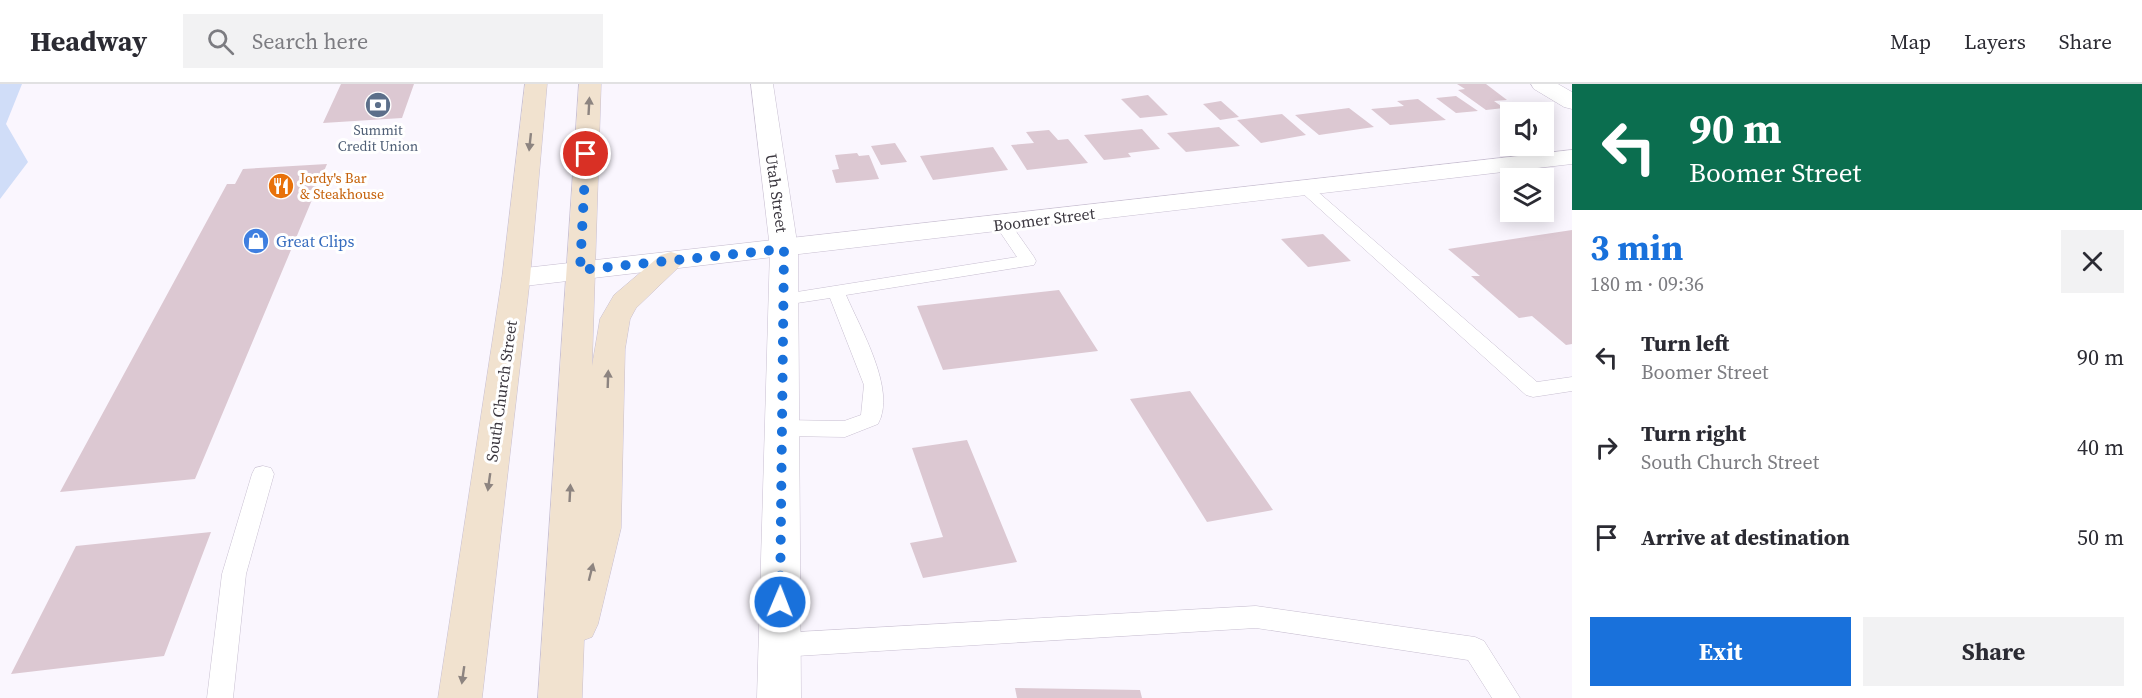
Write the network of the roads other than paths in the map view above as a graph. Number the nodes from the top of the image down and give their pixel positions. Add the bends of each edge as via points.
1 (536, 84) edge
2 (590, 84) edge
3 (762, 84) edge
4 (1542, 84) edge
5 (1572, 102) edge
6 (1572, 157) edge
7 (1305, 188) junction
8 (1002, 223) junction
9 (784, 249) junction
10 (671, 261) junction
11 (580, 270) junction
12 (516, 278) junction
13 (836, 291) junction
14 (784, 299) junction
15 (1572, 384) edge
16 (782, 428) junction
17 (263, 474) dead end
18 (780, 645) junction
19 (560, 694) edge
20 (220, 698) edge
21 (460, 698) edge
22 (779, 698) edge
23 (1507, 698) edge

1 -> 12 main road, South Church Street
11 -> 2 main road
3 - 9 street, Utah Street
4 - 5 street
6 - 7 street, Boomer Street
7 - 8 street, Boomer Street
7 - 15 lane via 1533,390
8 - 9 street, Boomer Street
8 - 13 lane via 1028,261
9 - 10 street, Boomer Street
9 - 14 street, Utah Street
10 - 11 street, Boomer Street
19 -> 10 main road via 602,528 609,349 615,319 625,302
11 - 12 street, Boomer Street
19 -> 11 main road
12 -> 21 main road, South Church Street
13 - 14 lane
13 - 16 lane via 874,385 871,419 845,429
14 - 16 street, Utah Street
16 - 18 street, Utah Street
17 - 20 lane via 234,574
18 - 22 street, Utah Street
18 - 23 lane via 1256,617 1475,649

